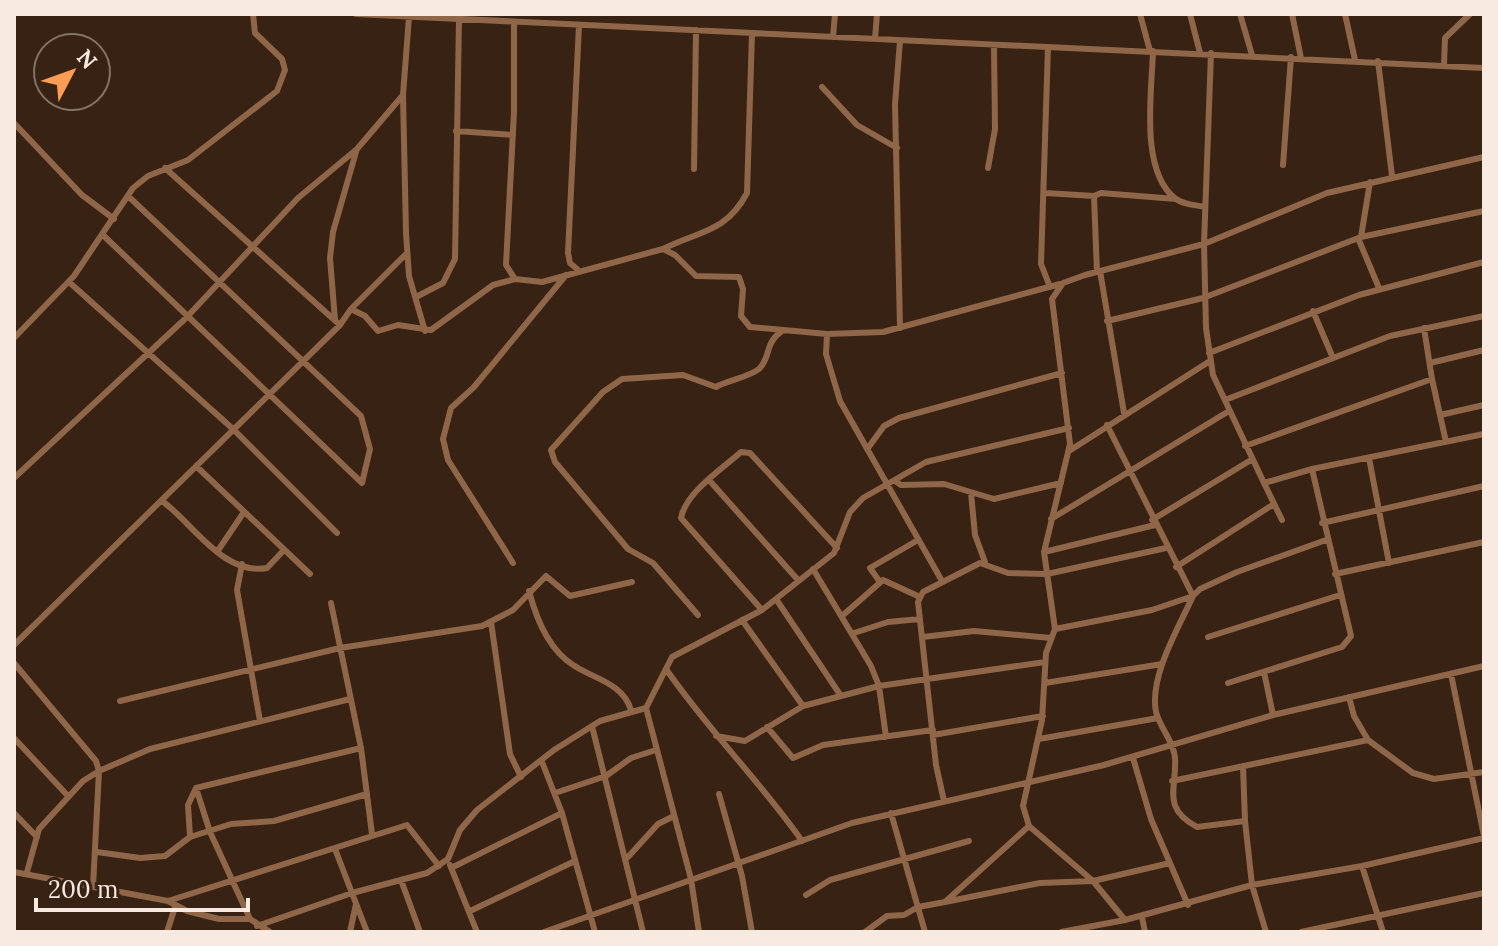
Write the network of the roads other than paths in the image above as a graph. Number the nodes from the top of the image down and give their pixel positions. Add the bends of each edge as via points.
1 (253, 14) edge
2 (356, 14) edge
3 (552, 14) edge
4 (835, 14) edge
5 (877, 14) edge
6 (1140, 14) edge
7 (1190, 14) edge
8 (1240, 14) edge
9 (1292, 14) edge
10 (1345, 14) edge
11 (1470, 14) edge
12 (391, 15) edge
13 (436, 16) edge
14 (484, 16) edge
15 (409, 17) junction
16 (459, 18) junction
17 (512, 19) edge
18 (553, 24) junction
19 (579, 25) junction
20 (696, 30) junction
21 (752, 33) junction
22 (833, 37) junction
23 (875, 39) junction
24 (900, 41) junction
25 (994, 45) junction
26 (1048, 47) junction
27 (1152, 51) junction
28 (1200, 53) junction
29 (1211, 53) junction
30 (1252, 55) junction
31 (1291, 57) junction
32 (1301, 58) junction
33 (1355, 60) junction
34 (1378, 61) junction
35 (1444, 65) junction
36 (1484, 68) edge
37 (822, 87) dead end
38 (403, 95) junction
39 (15, 127) edge
40 (456, 131) junction
41 (513, 135) junction
42 (897, 148) junction
43 (357, 149) junction
44 (1484, 157) edge
45 (1283, 165) dead end
46 (165, 168) junction
47 (988, 168) dead end
48 (694, 169) dead end
49 (1392, 176) junction
50 (1370, 182) junction
51 (1045, 193) junction
52 (128, 196) junction
53 (1094, 196) junction
54 (1176, 199) junction
55 (1205, 207) junction
56 (1484, 211) edge
57 (114, 219) junction
58 (104, 236) junction
59 (1360, 237) junction
60 (1204, 244) junction
61 (253, 245) junction
62 (663, 249) junction
63 (407, 253) junction
64 (1484, 262) edge
65 (577, 270) junction
66 (1098, 271) junction
67 (566, 274) junction
68 (515, 279) junction
69 (69, 282) junction
70 (219, 282) junction
71 (1063, 283) junction
72 (1050, 287) junction
73 (1379, 288) junction
74 (416, 297) junction
75 (1203, 298) junction
76 (351, 309) junction
77 (1313, 311) junction
78 (1484, 316) edge
79 (186, 318) junction
80 (1107, 321) junction
81 (338, 323) junction
82 (900, 328) junction
83 (1424, 328) junction
84 (783, 330) junction
85 (425, 331) junction
86 (827, 334) junction
87 (14, 338) edge
88 (1484, 350) edge
89 (1209, 353) junction
90 (147, 355) junction
91 (1333, 358) junction
92 (304, 360) junction
93 (1210, 361) junction
94 (1430, 363) junction
95 (1062, 373) junction
96 (1432, 379) junction
97 (269, 395) junction
98 (1225, 400) junction
99 (1484, 405) edge
100 (1229, 411) junction
101 (1124, 413) junction
102 (1440, 415) junction
103 (1107, 425) junction
104 (1069, 428) junction
105 (233, 429) junction
106 (1484, 434) edge
107 (1446, 442) junction
108 (1245, 446) junction
109 (868, 448) junction
110 (1069, 451) junction
111 (1369, 458) junction
112 (1251, 460) junction
113 (196, 466) junction
114 (1312, 469) junction
115 (1129, 473) junction
116 (14, 478) edge
117 (709, 480) junction
118 (892, 482) junction
119 (1061, 483) junction
120 (1264, 483) junction
121 (1484, 486) edge
122 (971, 493) junction
123 (162, 501) junction
124 (1274, 504) junction
125 (1379, 510) junction
126 (244, 512) junction
127 (1051, 519) junction
128 (1282, 520) dead end
129 (1154, 523) junction
130 (1322, 523) junction
131 (337, 533) dead end
132 (918, 540) junction
133 (1326, 540) junction
134 (1484, 542) edge
135 (837, 548) junction
136 (1166, 548) junction
137 (284, 550) junction
138 (217, 552) junction
139 (1044, 552) junction
140 (985, 562) junction
141 (513, 563) dead end
142 (1389, 563) junction
143 (242, 564) junction
144 (1176, 567) junction
145 (813, 569) junction
146 (310, 574) dead end
147 (1047, 574) junction
148 (1335, 574) junction
149 (798, 580) junction
150 (942, 581) junction
151 (632, 582) dead end
152 (880, 582) junction
153 (529, 591) junction
154 (1340, 595) junction
155 (1193, 596) junction
156 (920, 597) junction
157 (776, 599) junction
158 (331, 603) dead end
159 (762, 610) junction
160 (698, 615) dead end
161 (842, 616) junction
162 (920, 619) junction
163 (742, 620) junction
164 (491, 622) junction
165 (1055, 629) junction
166 (854, 633) junction
167 (923, 637) junction
168 (1208, 637) dead end
169 (1051, 638) junction
170 (14, 645) edge
171 (340, 648) junction
172 (1045, 662) junction
173 (14, 663) edge
174 (1162, 664) junction
175 (1484, 666) edge
176 (251, 669) junction
177 (666, 669) junction
178 (1264, 672) junction
179 (1451, 674) junction
180 (928, 679) junction
181 (1045, 683) junction
182 (1228, 683) dead end
183 (879, 686) junction
184 (841, 696) junction
185 (1349, 697) junction
186 (350, 699) junction
187 (120, 701) dead end
188 (803, 706) junction
189 (646, 708) junction
190 (631, 710) junction
191 (1273, 715) junction
192 (1043, 716) junction
193 (1158, 718) junction
194 (260, 721) junction
195 (592, 726) junction
196 (767, 727) junction
197 (933, 733) junction
198 (716, 736) junction
199 (886, 737) junction
200 (14, 738) edge
201 (1039, 739) junction
202 (1368, 740) junction
203 (1171, 747) junction
204 (361, 748) junction
205 (656, 750) junction
206 (1133, 758) junction
207 (542, 762) junction
208 (1243, 766) junction
209 (99, 771) junction
210 (1484, 772) edge
211 (1471, 774) junction
212 (606, 776) junction
213 (521, 777) junction
214 (1030, 781) junction
215 (1172, 781) junction
216 (196, 788) junction
217 (555, 793) junction
218 (367, 794) junction
219 (719, 794) dead end
220 (68, 796) junction
221 (944, 801) junction
222 (14, 813) edge
223 (562, 813) junction
224 (891, 813) junction
225 (672, 817) junction
226 (1245, 821) junction
227 (1029, 826) junction
228 (210, 832) junction
229 (372, 834) junction
230 (37, 837) junction
231 (190, 837) junction
232 (1484, 837) edge
233 (802, 841) junction
234 (969, 841) dead end
235 (335, 849) junction
236 (97, 852) junction
237 (628, 857) junction
238 (448, 859) junction
239 (575, 861) junction
240 (903, 861) junction
241 (739, 863) junction
242 (1170, 863) junction
243 (439, 866) junction
244 (1362, 866) junction
245 (451, 868) junction
246 (14, 872) edge
247 (27, 872) junction
248 (234, 878) junction
249 (691, 879) junction
250 (401, 880) junction
251 (1093, 881) junction
252 (1252, 885) junction
253 (93, 887) junction
254 (352, 893) junction
255 (1484, 893) edge
256 (806, 895) dead end
257 (637, 897) junction
258 (168, 901) junction
259 (356, 902) junction
260 (945, 902) junction
261 (1188, 905) junction
262 (175, 907) junction
263 (918, 907) junction
264 (470, 911) junction
265 (1379, 913) junction
266 (591, 914) junction
267 (1142, 917) junction
268 (250, 919) junction
269 (1125, 920) junction
270 (257, 926) junction
271 (167, 932) edge
272 (270, 932) edge
273 (350, 932) edge
274 (367, 932) edge
275 (420, 932) edge
276 (477, 932) edge
277 (544, 932) edge
278 (595, 932) edge
279 (643, 932) edge
280 (699, 932) edge
281 (752, 932) edge
282 (865, 932) edge
283 (925, 932) edge
284 (1061, 932) edge
285 (1145, 932) edge
286 (1266, 932) edge
287 (1301, 932) edge
288 (1383, 932) edge

1 - 46 street via 255,33 282,59 285,70 277,91 188,160
2 - 12 street
3 - 18 street
4 - 22 street
5 - 23 street
6 - 27 street
7 - 28 street
8 - 30 street
9 - 32 street
10 - 33 street
11 - 35 street via 1445,38
12 - 15 street
13 - 15 street
13 - 16 street
14 - 16 street
14 - 17 street
15 - 38 street
16 - 40 street
17 - 18 street
17 - 41 street
18 - 19 street
19 - 20 street
19 - 65 street via 568,253
20 - 21 street
20 - 48 street
21 - 22 street
21 - 62 street via 747,193 718,226
22 - 23 street
23 - 24 street
24 - 25 street
24 - 42 street
25 - 26 street
25 - 47 street via 995,129
26 - 27 street
26 - 51 street
27 - 28 street
27 - 54 street via 1147,109 1152,150 1163,183
28 - 29 street
29 - 30 street
29 - 55 street
30 - 31 street
31 - 32 street
31 - 45 street
32 - 33 street
33 - 34 street
34 - 35 street
34 - 49 street
35 - 36 street
37 - 42 street via 857,125
38 - 43 street
38 - 63 street
39 - 57 street via 82,195
40 - 41 street
40 - 74 street via 455,259 443,283
41 - 68 street via 506,265
42 - 82 street
43 - 61 street via 298,198
43 - 81 street via 330,258
44 - 49 street
46 - 52 street
46 - 61 street
49 - 50 street
50 - 59 street
50 - 60 street via 1327,193
51 - 53 street
51 - 72 street via 1041,264
52 - 57 street
52 - 70 street
53 - 54 street
53 - 66 street
54 - 55 street
55 - 60 street
56 - 59 street
57 - 58 street
58 - 69 street
58 - 79 street
59 - 73 street
59 - 75 street
60 - 66 street
60 - 75 street
61 - 70 street
61 - 81 street
62 - 65 street
62 - 84 street via 696,276 739,277 745,323
63 - 74 street
63 - 76 street
64 - 73 street
65 - 67 street
66 - 71 street
66 - 80 street
67 - 68 street via 542,282
67 - 141 street via 451,408 443,439 448,460
68 - 85 street via 493,285 437,328
69 - 87 street
69 - 90 street
70 - 79 street
70 - 92 street
71 - 72 street
71 - 95 street via 1052,299
72 - 82 street
73 - 77 street
74 - 85 street
75 - 80 street
75 - 89 street
76 - 81 street
76 - 85 street via 378,331 398,325
77 - 89 street
77 - 91 street
78 - 83 street
79 - 90 street
79 - 97 street
80 - 101 street
81 - 92 street
82 - 86 street
83 - 91 street
83 - 94 street
84 - 86 street
84 - 160 street via 769,343 756,371 716,387 683,375 653,374 611,384 551,450 555,462 628,549 653,563
86 - 109 street via 834,386
88 - 94 street
89 - 93 street
90 - 105 street
90 - 116 street
91 - 98 street
92 - 97 street
92 - 97 street via 361,416 370,449 362,483
93 - 98 street
93 - 101 street
94 - 96 street
95 - 104 street
95 - 109 street via 899,418 884,426
96 - 102 street
96 - 108 street
97 - 105 street
98 - 100 street
99 - 102 street
100 - 108 street
100 - 115 street
101 - 103 street
102 - 107 street
103 - 110 street
103 - 115 street
104 - 110 street
104 - 118 street via 926,462
105 - 113 street
105 - 131 street
106 - 107 street
107 - 111 street
108 - 112 street
109 - 118 street
110 - 119 street
111 - 114 street
111 - 125 street
112 - 120 street
112 - 129 street
113 - 123 street
113 - 126 street
114 - 120 street
114 - 130 street
115 - 127 street
115 - 129 street
117 - 135 street via 741,452 750,453
117 - 149 street
117 - 159 street via 684,507 683,522
118 - 122 street via 944,484
118 - 132 street
118 - 135 street via 850,512
119 - 122 street via 994,499
119 - 127 street
120 - 124 street
121 - 125 street
122 - 140 street via 975,535
123 - 138 street
123 - 170 street
124 - 128 street
124 - 144 street
125 - 130 street
125 - 142 street
126 - 137 street
126 - 138 street
127 - 139 street
129 - 136 street
129 - 139 street
130 - 133 street
132 - 150 street
132 - 152 street via 870,568
133 - 148 street
133 - 155 street via 1237,572
134 - 142 street
135 - 145 street
136 - 144 street
136 - 147 street
137 - 143 street via 267,568
137 - 146 street
138 - 143 street
139 - 147 street
140 - 147 street via 1008,573
140 - 150 street
142 - 148 street
143 - 176 street via 237,590
144 - 155 street
145 - 149 street
145 - 161 street
147 - 165 street
148 - 154 street
149 - 157 street
150 - 156 street
151 - 153 street via 570,596 546,576
152 - 156 street via 891,581
152 - 161 street
153 - 164 street via 513,610
153 - 190 street via 539,622 568,662 609,683
154 - 168 street
154 - 178 street via 1351,636 1348,644
155 - 165 street via 1152,610
155 - 174 street
156 - 162 street
157 - 159 street
157 - 184 street
158 - 171 street
159 - 163 street
161 - 166 street
162 - 166 street
162 - 167 street
163 - 177 street via 681,650
163 - 188 street
164 - 171 street
164 - 213 street via 510,754
165 - 169 street
166 - 183 street
167 - 169 street via 974,631
167 - 180 street
169 - 172 street
171 - 176 street
171 - 186 street
172 - 180 street
172 - 181 street
173 - 209 street
174 - 181 street
174 - 193 street via 1155,680
175 - 179 street
176 - 187 street
176 - 194 street
177 - 189 street
177 - 198 street
178 - 182 street
178 - 191 street
179 - 185 street
179 - 211 street
180 - 183 street
180 - 197 street
181 - 192 street
183 - 184 street
183 - 199 street
184 - 188 street
185 - 191 street
185 - 202 street
186 - 194 street
186 - 204 street
188 - 196 street
189 - 190 street
189 - 205 street
190 - 195 street
191 - 203 street
192 - 197 street
192 - 201 street
193 - 201 street
193 - 203 street
194 - 209 street via 150,749
195 - 207 street
195 - 212 street
196 - 198 street via 745,741
196 - 199 street via 793,758 823,745
197 - 199 street
197 - 221 street
198 - 233 street
200 - 220 street
201 - 214 street
202 - 208 street
202 - 211 street via 1417,775 1434,779
203 - 206 street
203 - 215 street
204 - 216 street
204 - 218 street
205 - 212 street via 631,758
205 - 225 street
206 - 214 street
206 - 242 street
207 - 213 street
207 - 217 street
208 - 215 street
208 - 226 street
209 - 220 street
209 - 236 street
210 - 211 street
211 - 232 street
212 - 217 street
212 - 237 street
213 - 238 street via 466,822
214 - 221 street
214 - 227 street via 1023,806
215 - 226 street via 1176,806 1197,827
216 - 228 street
216 - 231 street via 188,805
217 - 223 street
218 - 228 street via 274,821 231,824
218 - 229 street
219 - 241 street
220 - 230 street
221 - 224 street
222 - 230 street
223 - 239 street
223 - 245 street
224 - 233 street
224 - 240 street
225 - 237 street via 658,824
225 - 249 street
226 - 252 street
227 - 251 street
227 - 260 street
228 - 231 street
228 - 248 street
229 - 235 street
229 - 243 street via 407,825
230 - 247 street
231 - 236 street via 165,856
232 - 244 street
233 - 241 street
234 - 240 street
235 - 248 street
235 - 254 street
236 - 253 street
237 - 257 street
238 - 243 street
238 - 245 street
239 - 264 street
239 - 266 street
240 - 256 street via 830,880
240 - 263 street
241 - 249 street
241 - 281 street
242 - 251 street
242 - 261 street
243 - 250 street
244 - 252 street
244 - 265 street
245 - 264 street
246 - 247 street
247 - 253 street
248 - 258 street
248 - 268 street
249 - 257 street
249 - 280 street
250 - 254 street
250 - 275 street
251 - 260 street via 1040,883
251 - 269 street
252 - 261 street
252 - 286 street
253 - 258 street
254 - 259 street
254 - 270 street
255 - 265 street
257 - 266 street
257 - 279 street
258 - 262 street
259 - 273 street
259 - 274 street
260 - 263 street
261 - 267 street
262 - 268 street via 219,919
262 - 271 street
263 - 282 street via 887,916
263 - 283 street
264 - 276 street
265 - 287 street
265 - 288 street
266 - 277 street
266 - 278 street
267 - 269 street
267 - 285 street
268 - 270 street
269 - 284 street
270 - 272 street

